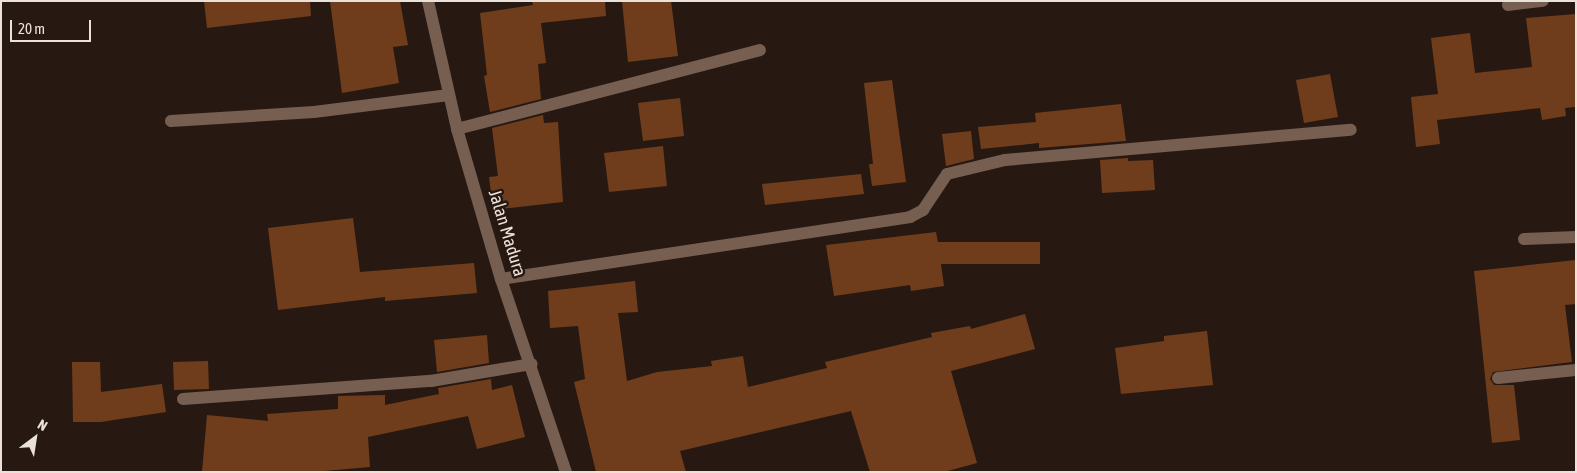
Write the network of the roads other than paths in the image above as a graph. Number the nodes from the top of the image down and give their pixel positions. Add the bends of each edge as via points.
1 (428, 1) edge
2 (1543, 1) edge
3 (1508, 5) dead end
4 (760, 50) dead end
5 (450, 95) junction
6 (171, 121) dead end
7 (457, 130) junction
8 (1351, 130) dead end
9 (1576, 237) edge
10 (1524, 239) dead end
11 (502, 279) junction
12 (532, 364) junction
13 (1576, 370) edge
14 (1498, 378) dead end
15 (183, 399) dead end
16 (566, 472) edge

1 - 5 street, Jalan Madura
2 - 3 street
4 - 7 street
5 - 6 street via 314,112
5 - 7 street, Jalan Madura
7 - 11 street, Jalan Madura
8 - 11 street via 1005,160 947,174 923,210 910,217
9 - 10 street
11 - 12 street, Jalan Madura
12 - 15 street via 431,381
12 - 16 street, Jalan Madura
13 - 14 street

